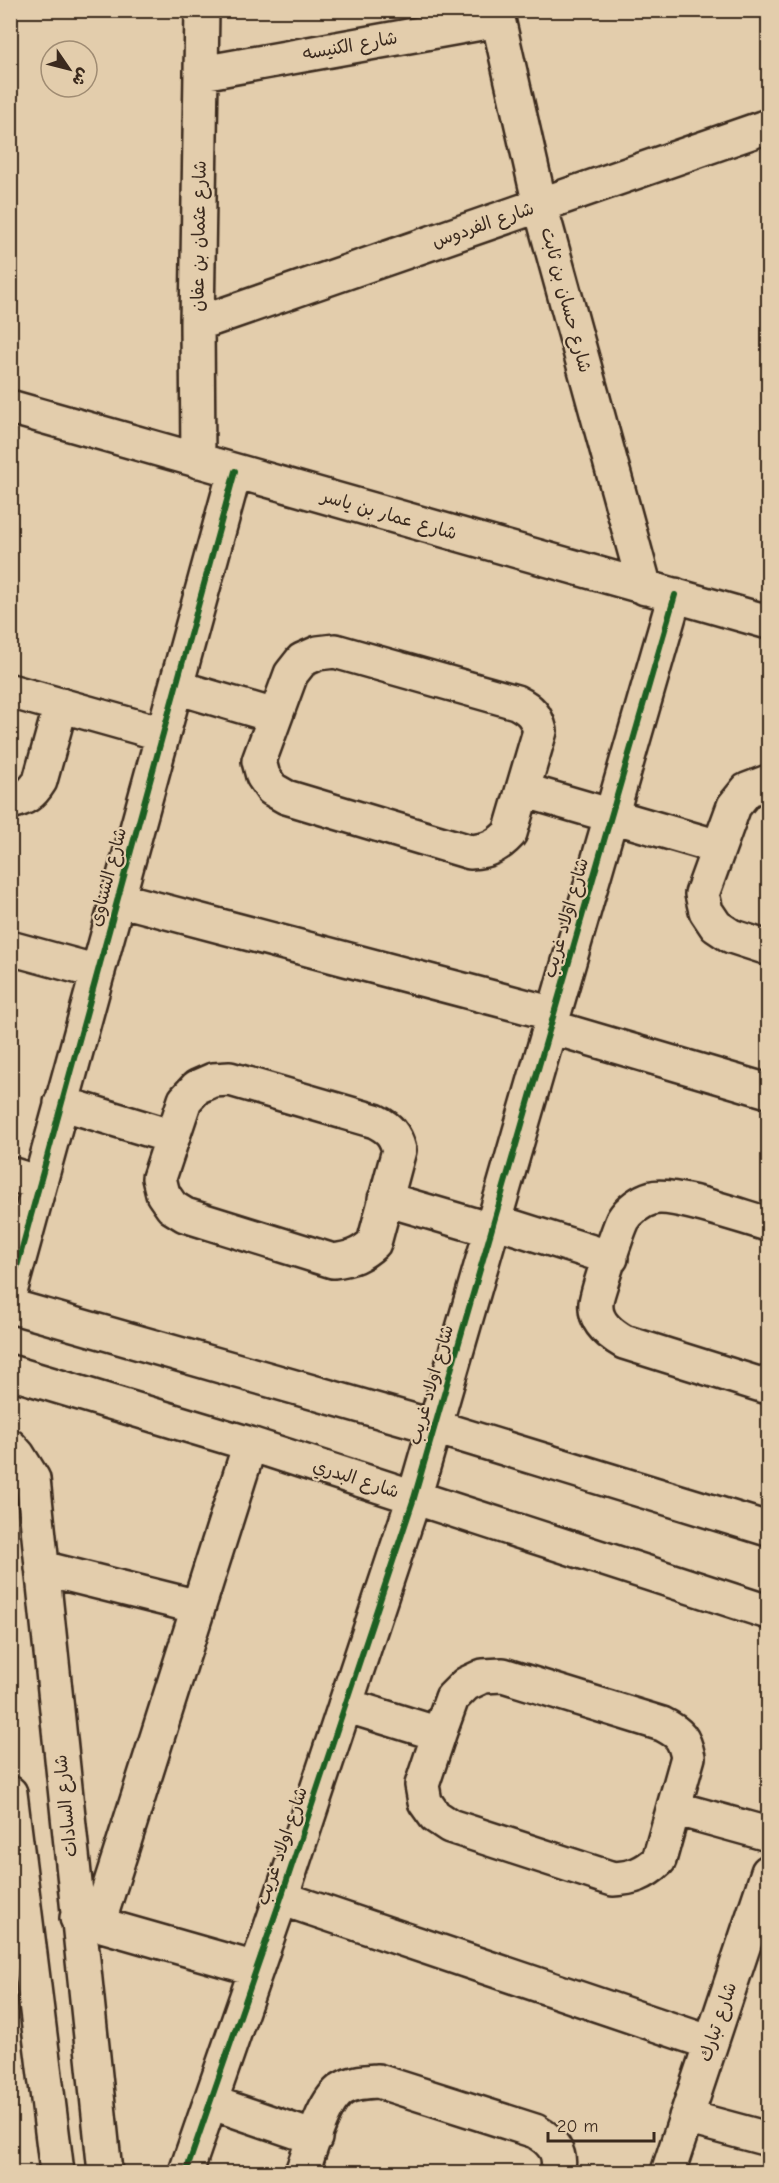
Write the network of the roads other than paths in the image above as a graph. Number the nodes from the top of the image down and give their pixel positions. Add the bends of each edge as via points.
1 (202, 10) edge
2 (497, 15) edge
3 (202, 73) junction
4 (768, 126) edge
5 (540, 205) junction
6 (197, 324) junction
7 (10, 407) edge
8 (198, 461) junction
9 (235, 471) junction
10 (660, 592) junction
11 (768, 622) edge
12 (176, 687) junction
13 (10, 691) edge
14 (61, 705) junction
15 (275, 716) junction
16 (163, 734) junction
17 (768, 782) edge
18 (523, 790) junction
19 (10, 802) edge
20 (611, 815) junction
21 (719, 847) junction
22 (118, 899) junction
23 (10, 948) edge
24 (768, 948) edge
25 (98, 972) junction
26 (552, 1021) junction
27 (768, 1091) edge
28 (61, 1103) junction
29 (173, 1137) junction
30 (25, 1178) edge
31 (385, 1199) junction
32 (768, 1224) edge
33 (492, 1225) junction
34 (611, 1258) junction
35 (10, 1292) edge
36 (10, 1306) edge
37 (10, 1372) edge
38 (768, 1387) edge
39 (435, 1427) junction
40 (250, 1443) junction
41 (10, 1446) edge
42 (414, 1498) junction
43 (768, 1529) edge
44 (42, 1568) junction
45 (198, 1607) junction
46 (768, 1612) edge
47 (345, 1705) junction
48 (440, 1734) junction
49 (10, 1793) edge
50 (674, 1808) junction
51 (768, 1834) edge
52 (765, 1891) edge
53 (281, 1898) junction
54 (87, 1921) junction
55 (256, 1969) junction
56 (711, 2043) junction
57 (210, 2102) junction
58 (686, 2117) junction
59 (315, 2138) junction
60 (768, 2139) edge
61 (57, 2172) edge
62 (105, 2172) edge
63 (186, 2172) edge
64 (302, 2172) edge
65 (557, 2172) edge
66 (668, 2172) edge

1 - 3 street, شارع عثمان بن عفان
2 - 3 street, شارع الكنيسه
2 - 5 street, شارع حسان بن ثابت
3 - 6 street, شارع عثمان بن عفان
4 - 5 street, شارع الفردوس
5 - 6 street, شارع الفردوس
5 - 10 street, شارع حسان بن ثابت
6 - 8 street, شارع عثمان بن عفان
7 - 8 street, شارع عمار بن ياسر
8 - 9 street, شارع عمار بن ياسر
9 - 10 street, شارع عمار بن ياسر
9 - 12 street, شارع الشناوى
10 - 11 street, شارع عمار بن ياسر
10 - 20 street, شارع اولاد غريب
12 - 15 street
12 - 16 street, شارع الشناوى
13 - 14 street
14 - 16 street
14 - 19 street via 40,781 33,792
15 - 18 street via 259,761 272,789 286,797 470,852 486,851 510,833
15 - 18 street via 291,674 302,660 318,652 335,651 516,702 537,718 540,731
16 - 22 street, شارع الشناوى
17 - 21 street via 747,790 734,806
18 - 20 street
20 - 21 street
20 - 26 street, شارع اولاد غريب
21 - 24 street via 702,894 706,911 716,926 731,936
22 - 25 street, شارع الشناوى
22 - 26 street
23 - 25 street
25 - 28 street, شارع الشناوى
26 - 27 street
26 - 33 street, شارع اولاد غريب
28 - 29 street
28 - 30 street, شارع الشناوى
29 - 31 street via 186,1100 198,1087 213,1080 230,1079 375,1120 396,1137 399,1150
29 - 31 street via 159,1178 172,1207 185,1215 333,1261 363,1253 374,1243
30 - 35 street, شارع الشناوى
31 - 33 street
32 - 34 street via 671,1197 652,1198 636,1206 623,1220
33 - 34 street
33 - 39 street, شارع اولاد غريب
34 - 38 street via 596,1304 599,1320 609,1334
36 - 39 street
37 - 40 street, شارع البدري
39 - 42 street, شارع اولاد غريب
39 - 43 street
40 - 42 street, شارع البدري
40 - 45 street
41 - 44 street, شارع السادات via 33,1479
42 - 46 street, شارع البدري
42 - 47 street, شارع اولاد غريب
44 - 45 street
44 - 54 street, شارع السادات
45 - 54 street
47 - 48 street
47 - 53 street, شارع اولاد غريب
48 - 50 street via 452,1698 466,1684 483,1676 503,1676 662,1724 685,1742 688,1757
48 - 50 street via 422,1785 425,1802 435,1816 450,1826 613,1879 646,1872 659,1860
49 - 61 street
50 - 51 street
52 - 56 street, شارع تبارك
53 - 55 street, شارع اولاد غريب
53 - 56 street
54 - 55 street
54 - 62 street, شارع السادات
55 - 57 street, شارع اولاد غريب
56 - 58 street, شارع تبارك
57 - 59 street
57 - 63 street, شارع اولاد غريب
58 - 60 street
58 - 66 street, شارع تبارك
59 - 64 street
59 - 65 street via 328,2103 341,2089 359,2082 378,2081 535,2131 556,2150

